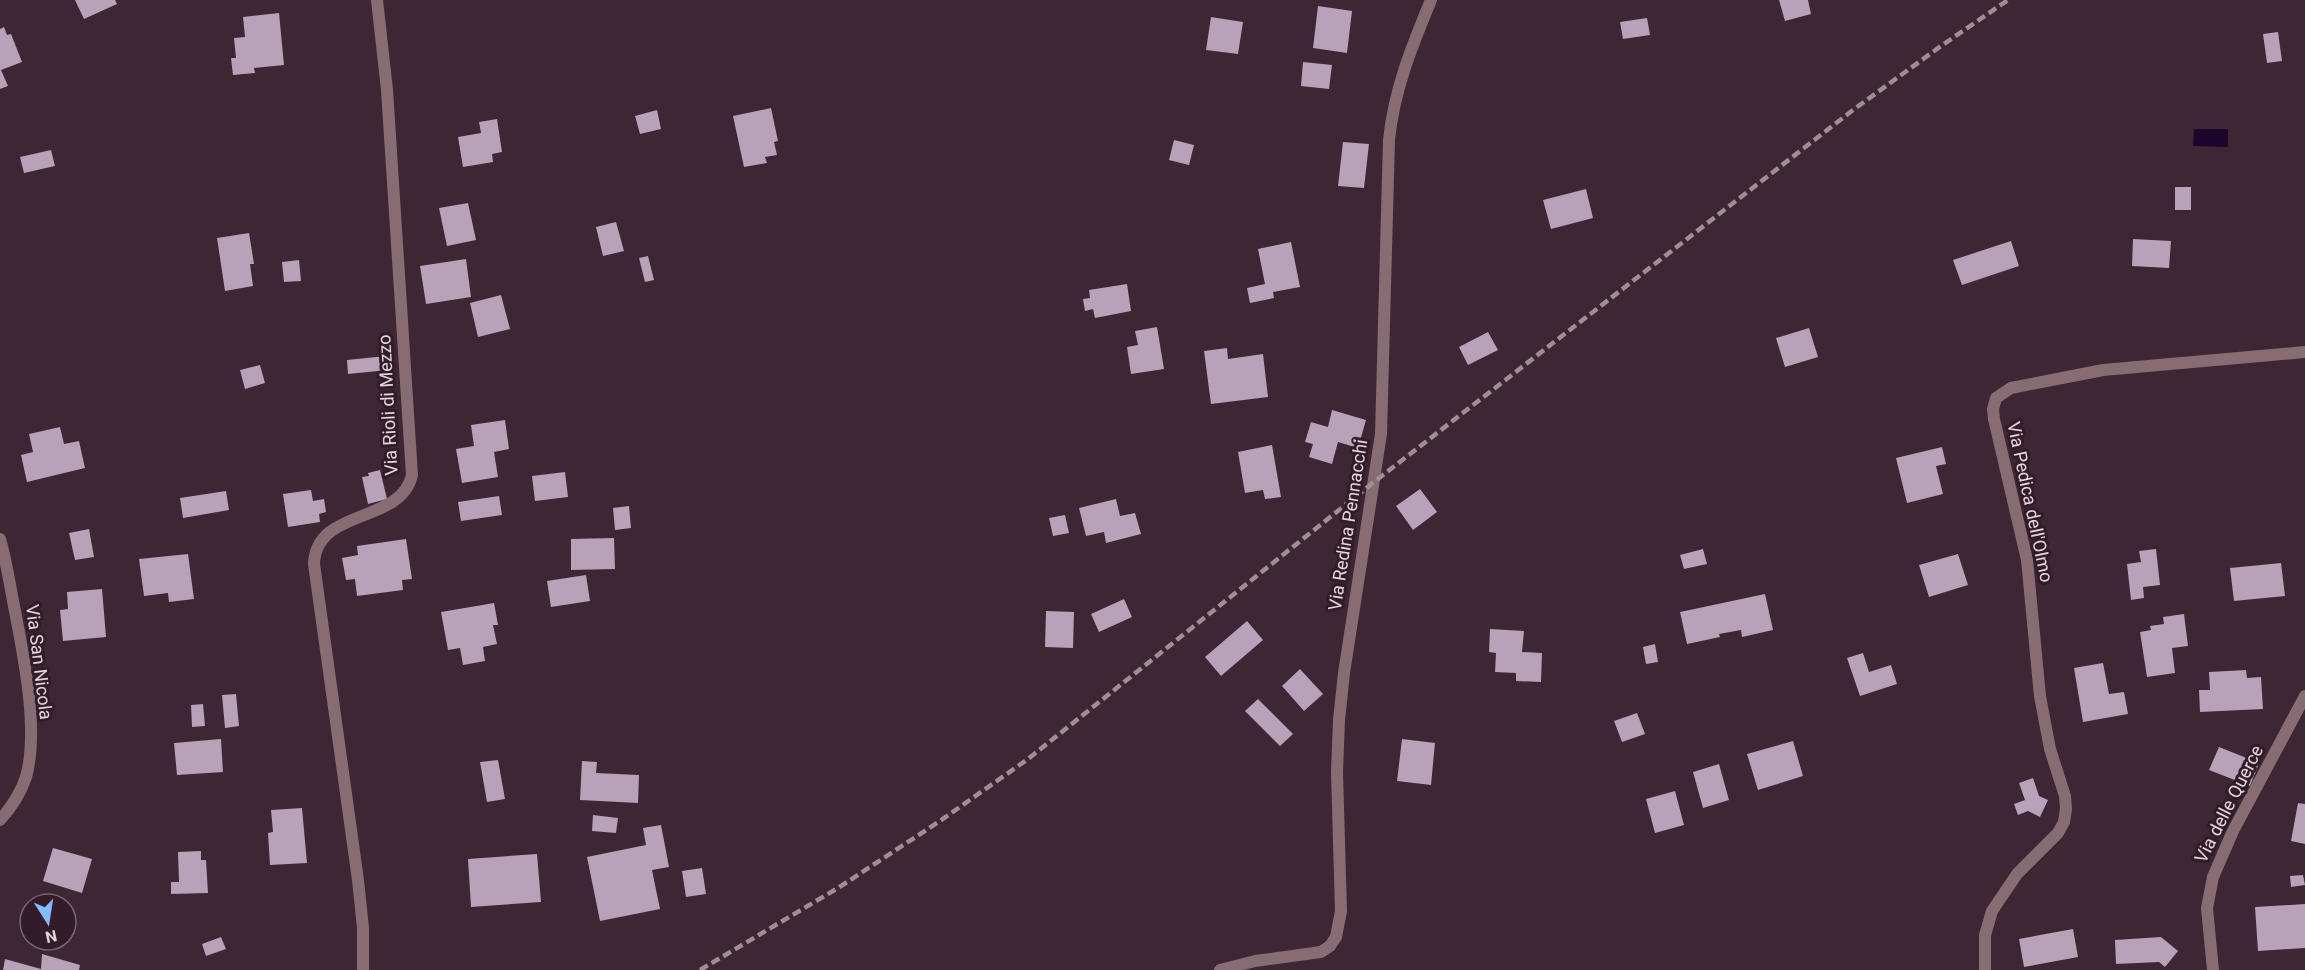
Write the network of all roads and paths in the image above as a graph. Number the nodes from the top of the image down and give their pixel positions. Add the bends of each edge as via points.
1 (377, 0) edge
2 (1431, 0) edge
3 (2305, 352) edge
4 (0, 539) edge
5 (2305, 696) edge
6 (0, 820) edge
7 (363, 970) edge
8 (1220, 970) edge
9 (1985, 970) edge
10 (2213, 970) edge

1 - 7 street, Via Rioli di Mezzo via 386,81 412,475 406,492 397,501 326,536 317,549 314,564 359,887
2 - 8 street, Via Redina Pennacchi via 1399,86 1389,140 1381,434 1339,720 1338,930 1330,946 1321,952 1245,962
3 - 9 street, Via Pedica dell'Olmo via 2103,370 2006,390 1996,398 1994,418 2029,572 2044,722 2066,809 2058,833 2018,874 1992,912 1985,935
4 - 6 street, Via San Nicola via 25,668 30,726 26,775
5 - 10 street, Via delle Querce via 2212,877 2207,908

